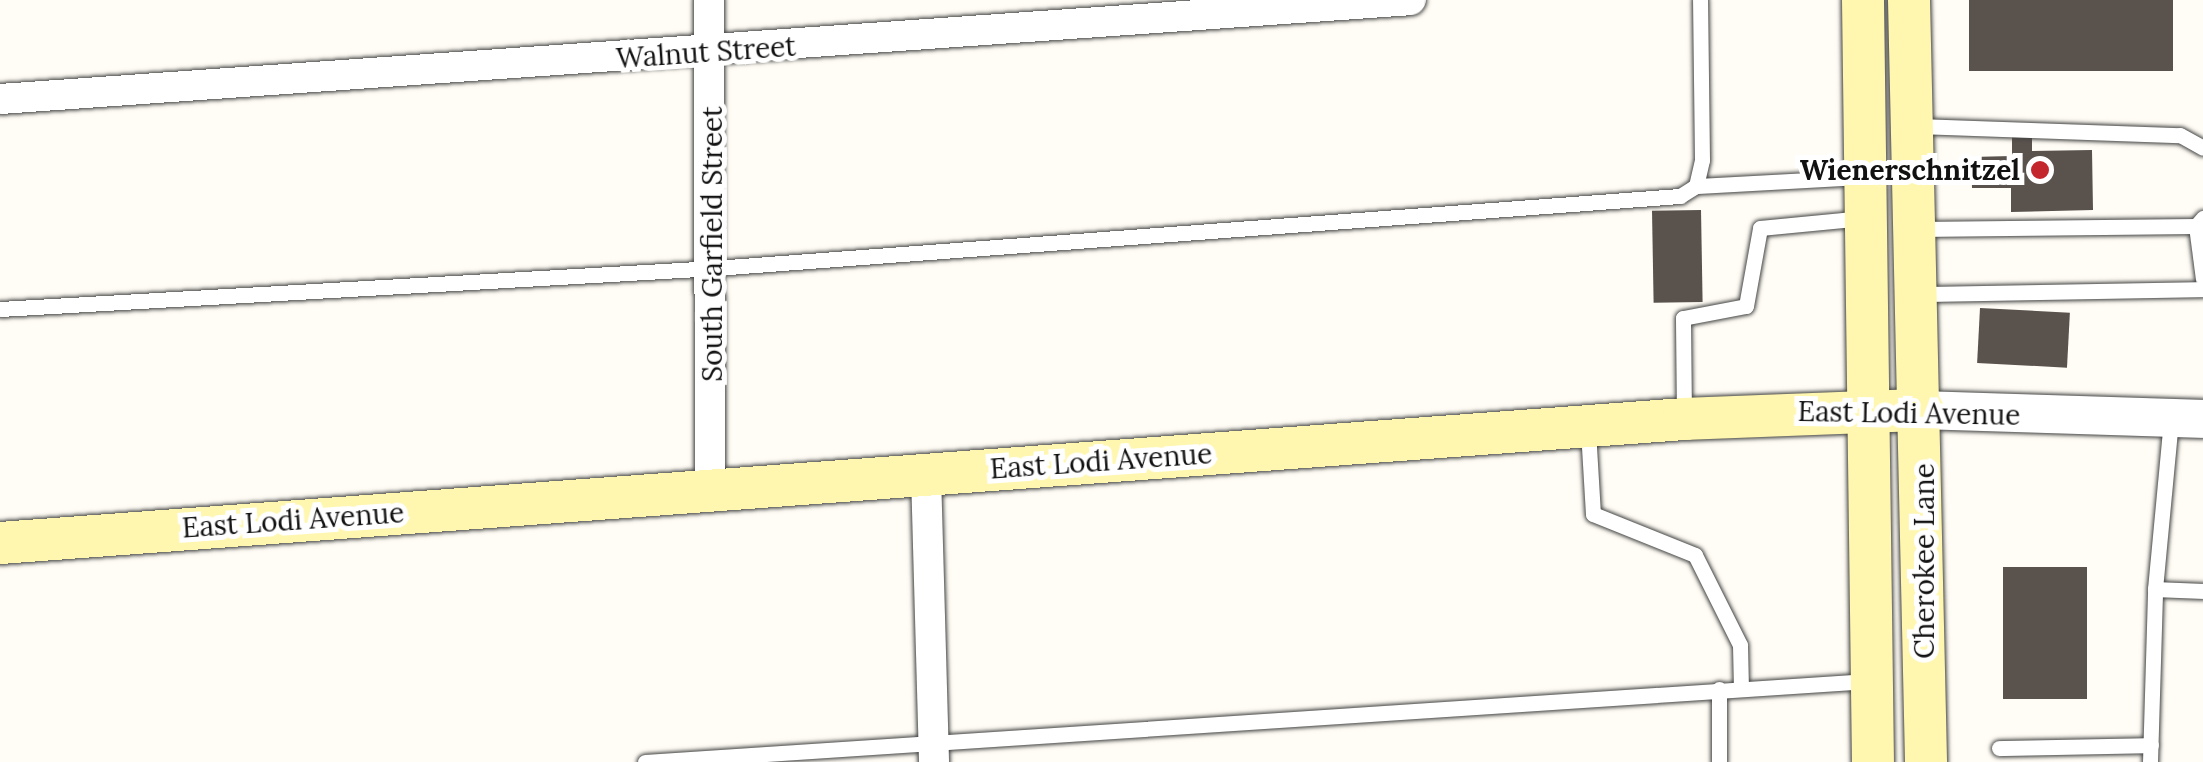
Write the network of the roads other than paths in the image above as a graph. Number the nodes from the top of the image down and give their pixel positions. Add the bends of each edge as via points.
1 (709, 0) edge
2 (1411, 0) edge
3 (1700, 0) edge
4 (1863, 0) edge
5 (1909, 0) edge
6 (711, 52) junction
7 (0, 99) edge
8 (1914, 126) junction
9 (2203, 148) edge
10 (1696, 186) junction
11 (1863, 197) junction
12 (2200, 222) edge
13 (1917, 229) junction
14 (715, 268) junction
15 (2203, 279) edge
16 (2203, 289) edge
17 (1920, 294) junction
18 (0, 309) edge
19 (1869, 408) junction
20 (1923, 410) junction
21 (1684, 419) junction
22 (2187, 420) edge
23 (1588, 426) junction
24 (926, 474) junction
25 (710, 488) junction
26 (0, 543) edge
27 (2155, 589) junction
28 (2203, 590) edge
29 (1872, 681) junction
30 (1741, 688) junction
31 (1719, 689) junction
32 (2151, 744) junction
33 (1999, 748) dead end
34 (934, 752) edge
35 (645, 762) edge
36 (1718, 762) edge
37 (1873, 762) edge
38 (1926, 762) edge
39 (2150, 762) edge

1 - 6 street, South Garfield Street
2 - 6 street, Walnut Street
3 - 10 lane
4 - 11 main road, Cherokee Lane
5 - 8 main road, Cherokee Lane
6 - 7 street, Walnut Street
6 - 14 street, South Garfield Street
8 - 9 lane via 2180,135
8 - 13 main road, Cherokee Lane
10 - 11 lane
10 - 14 lane via 1680,196
11 - 19 main road, Cherokee Lane
11 - 21 lane via 1760,228 1746,306 1683,318
12 - 13 lane
12 - 15 lane
13 - 17 main road, Cherokee Lane
14 - 18 lane
14 - 25 street, South Garfield Street
16 - 17 lane
17 - 20 main road, Cherokee Lane
19 - 20 main road, East Lodi Avenue
19 - 21 main road, East Lodi Avenue
19 - 29 main road, Cherokee Lane
20 - 22 street, East Lodi Avenue
20 - 38 main road, Cherokee Lane
21 - 23 main road, East Lodi Avenue
22 - 27 lane
23 - 24 main road, East Lodi Avenue
23 - 30 lane via 1593,514 1696,555 1740,645
24 - 25 main road, East Lodi Avenue
24 - 34 street
25 - 26 main road, East Lodi Avenue
27 - 28 lane
27 - 32 lane
29 - 30 lane
29 - 37 main road, Cherokee Lane
30 - 31 lane
31 - 34 lane
31 - 36 lane
32 - 33 lane
32 - 39 lane
34 - 35 lane

